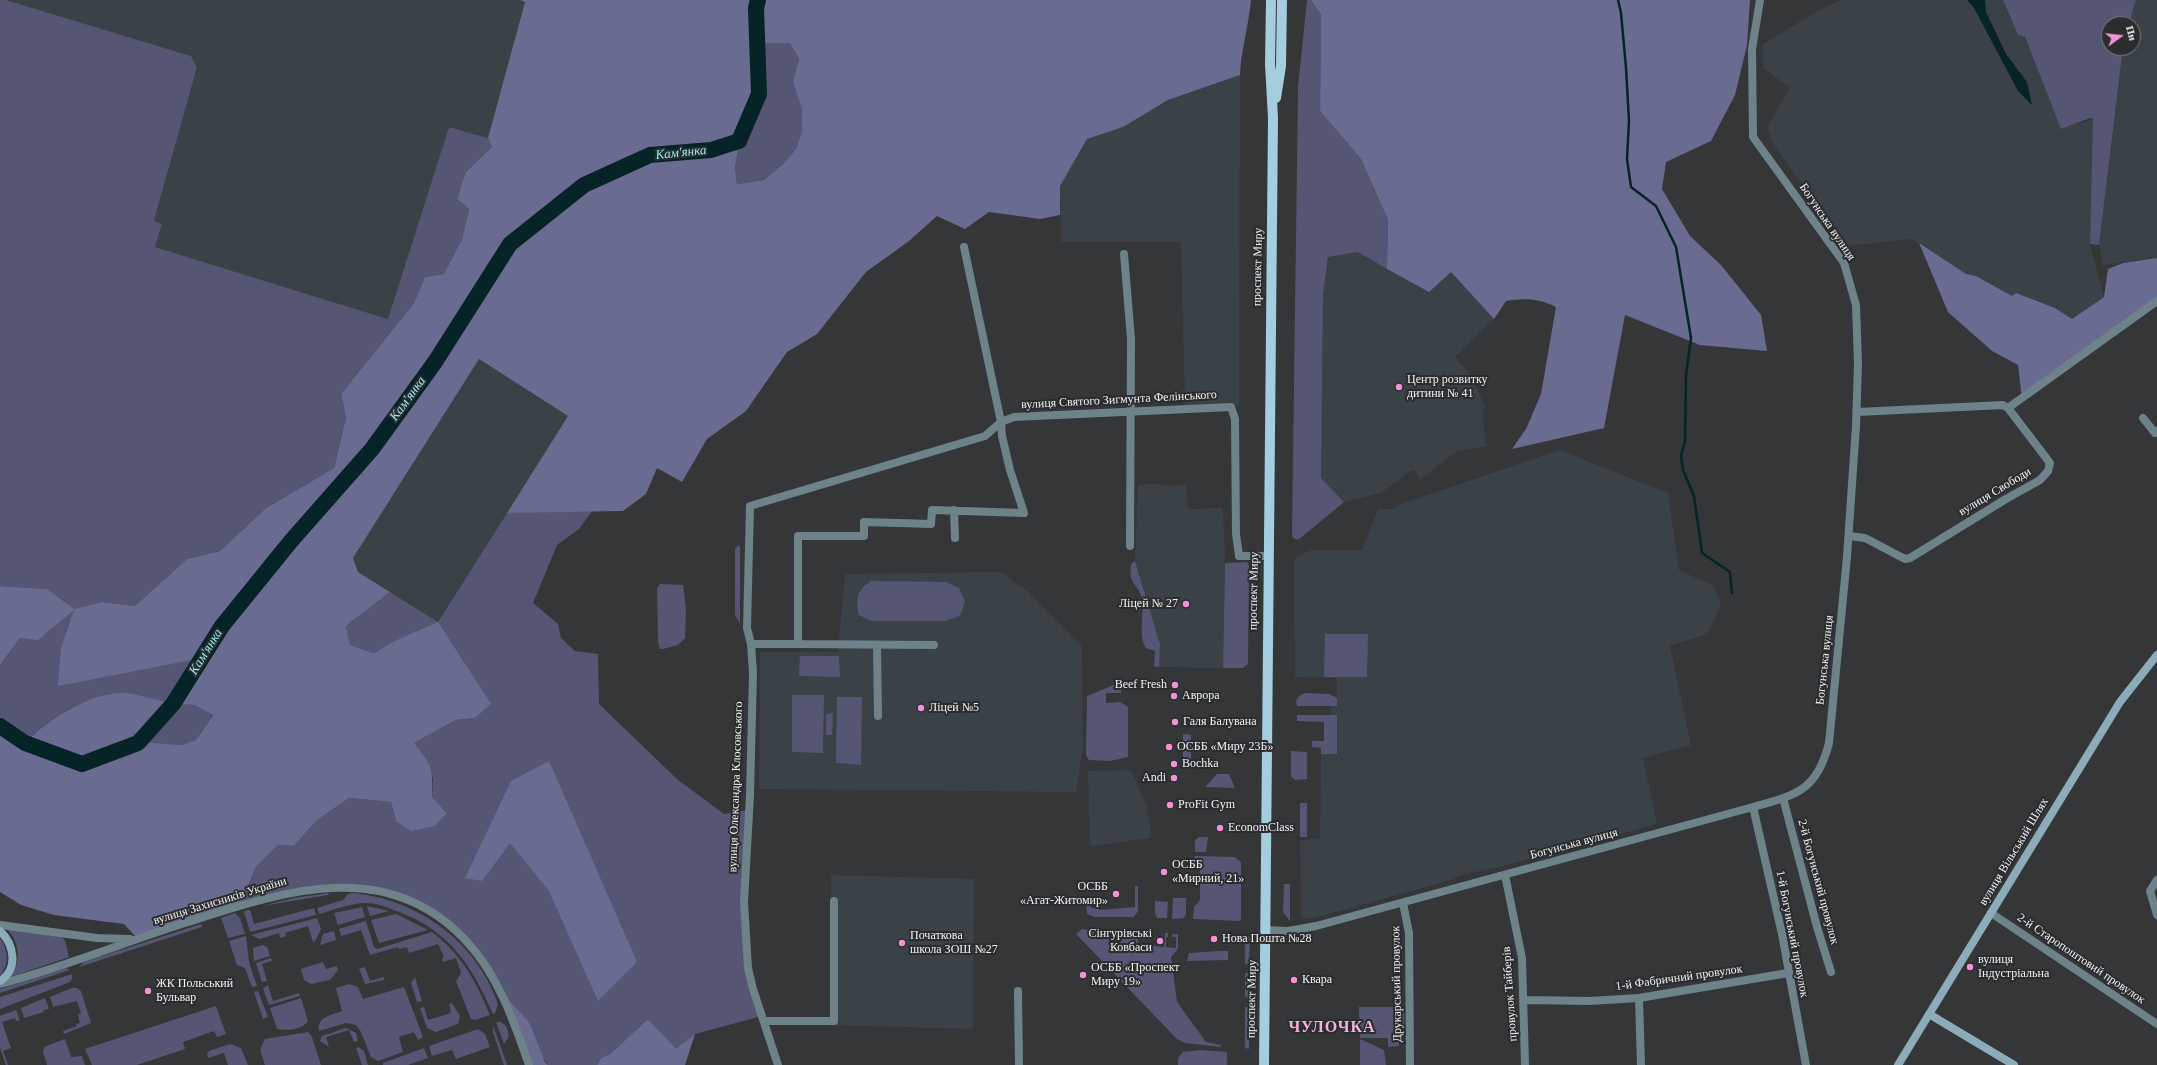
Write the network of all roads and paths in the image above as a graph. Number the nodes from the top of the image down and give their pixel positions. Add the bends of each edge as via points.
1 (1270, 0) edge
2 (1282, 0) edge
3 (1760, 0) edge
4 (1273, 118) junction
5 (964, 247) dead end
6 (1124, 254) dead end
7 (2157, 301) edge
8 (2008, 408) junction
9 (1131, 412) junction
10 (1857, 412) junction
11 (2143, 418) dead end
12 (1001, 422) junction
13 (2157, 431) edge
14 (750, 506) joint
15 (954, 510) junction
16 (1849, 536) junction
17 (955, 538) dead end
18 (1130, 546) dead end
19 (1268, 556) junction
20 (751, 644) junction
21 (798, 644) junction
22 (877, 645) junction
23 (934, 645) dead end
24 (2157, 655) edge
25 (878, 716) dead end
26 (1783, 798) junction
27 (1753, 807) junction
28 (1505, 875) junction
29 (2157, 880) edge
30 (834, 901) dead end
31 (1403, 903) junction
32 (1991, 913) junction
33 (2157, 915) edge
34 (0, 925) edge
35 (0, 930) edge
36 (1265, 930) junction
37 (137, 938) junction
38 (1831, 972) dead end
39 (1788, 973) junction
40 (0, 983) edge
41 (1018, 991) dead end
42 (1639, 998) junction
43 (1524, 1000) junction
44 (1929, 1014) junction
45 (764, 1021) junction
46 (2157, 1024) edge
47 (529, 1065) edge
48 (778, 1065) edge
49 (1019, 1065) edge
50 (1264, 1065) edge
51 (1410, 1065) edge
52 (1525, 1065) edge
53 (1641, 1065) edge
54 (1806, 1065) edge
55 (1898, 1065) edge
56 (2014, 1065) edge

1 - 4 main road, проспект Миру
2 - 4 main road, проспект Миру via 1281,66
3 - 10 street, Богунська вулиця via 1752,49 1753,137 1844,263 1856,305
4 - 19 main road, проспект Миру
5 - 12 street
6 - 9 street via 1132,339
7 - 8 street
8 - 10 street via 2003,405
8 - 16 street, вулиця Свободи via 2050,463 2048,471 2040,480 1910,558 1905,559 1865,538
9 - 12 street, вулиця Святого Зигмунта Фелінського via 1014,417
9 - 18 street
9 - 19 street, вулиця Святого Зигмунта Фелінського via 1231,407 1235,419 1236,534 1239,556
10 - 16 street, Богунська вулиця
11 - 13 street via 2155,433
12 - 14 street, вулиця Святого Зигмунта Фелінського via 985,436
12 - 15 street via 1010,470 1024,513
14 - 20 street, вулиця Олександра Клосовського via 747,628
15 - 17 street
15 - 21 street via 932,510 931,524 864,522 864,536 798,536
16 - 26 street, Богунська вулиця via 1827,750 1821,767 1808,786
19 - 36 main road, проспект Миру
20 - 21 street
20 - 45 street, вулиця Олександра Клосовського via 750,796 744,902 748,968
21 - 22 street
22 - 23 street
22 - 25 street
24 - 32 street, вулиця Вільський Шлях via 2120,702
26 - 27 street, Богунська вулиця
26 - 38 street, 2-й Богунський провулок
27 - 28 street, Богунська вулиця
27 - 39 street, 1-й Богунський провулок via 1782,934
28 - 31 street, Богунська вулиця
28 - 43 street, провулок Тайберів via 1522,958
29 - 33 street via 2150,891
30 - 45 street via 834,1022
31 - 36 street, Богунська вулиця via 1316,926 1288,931
31 - 51 street, Друкарський провулок via 1409,933
32 - 44 street, вулиця Вільський Шлях
32 - 46 street, 2-й Старопоштовий провулок
34 - 37 street, вулиця Захисників України via 97,938
35 - 40 street, вулиця Захисників України via 11,945 12,960 7,976
36 - 50 main road, проспект Миру
37 - 40 street, вулиця Захисників України
37 - 47 street, вулиця Захисників України via 239,906 306,889 357,888 399,896 438,917 460,935 480,958 511,1012
39 - 42 street, 1-й Фабричний провулок
39 - 54 street, 1-й Богунський провулок
41 - 49 street
42 - 43 street, 1-й Фабричний провулок via 1589,1001
42 - 53 street
43 - 52 street, провулок Тайберів
44 - 55 street, вулиця Вільський Шлях
44 - 56 street
45 - 48 street, вулиця Олександра Клосовського

